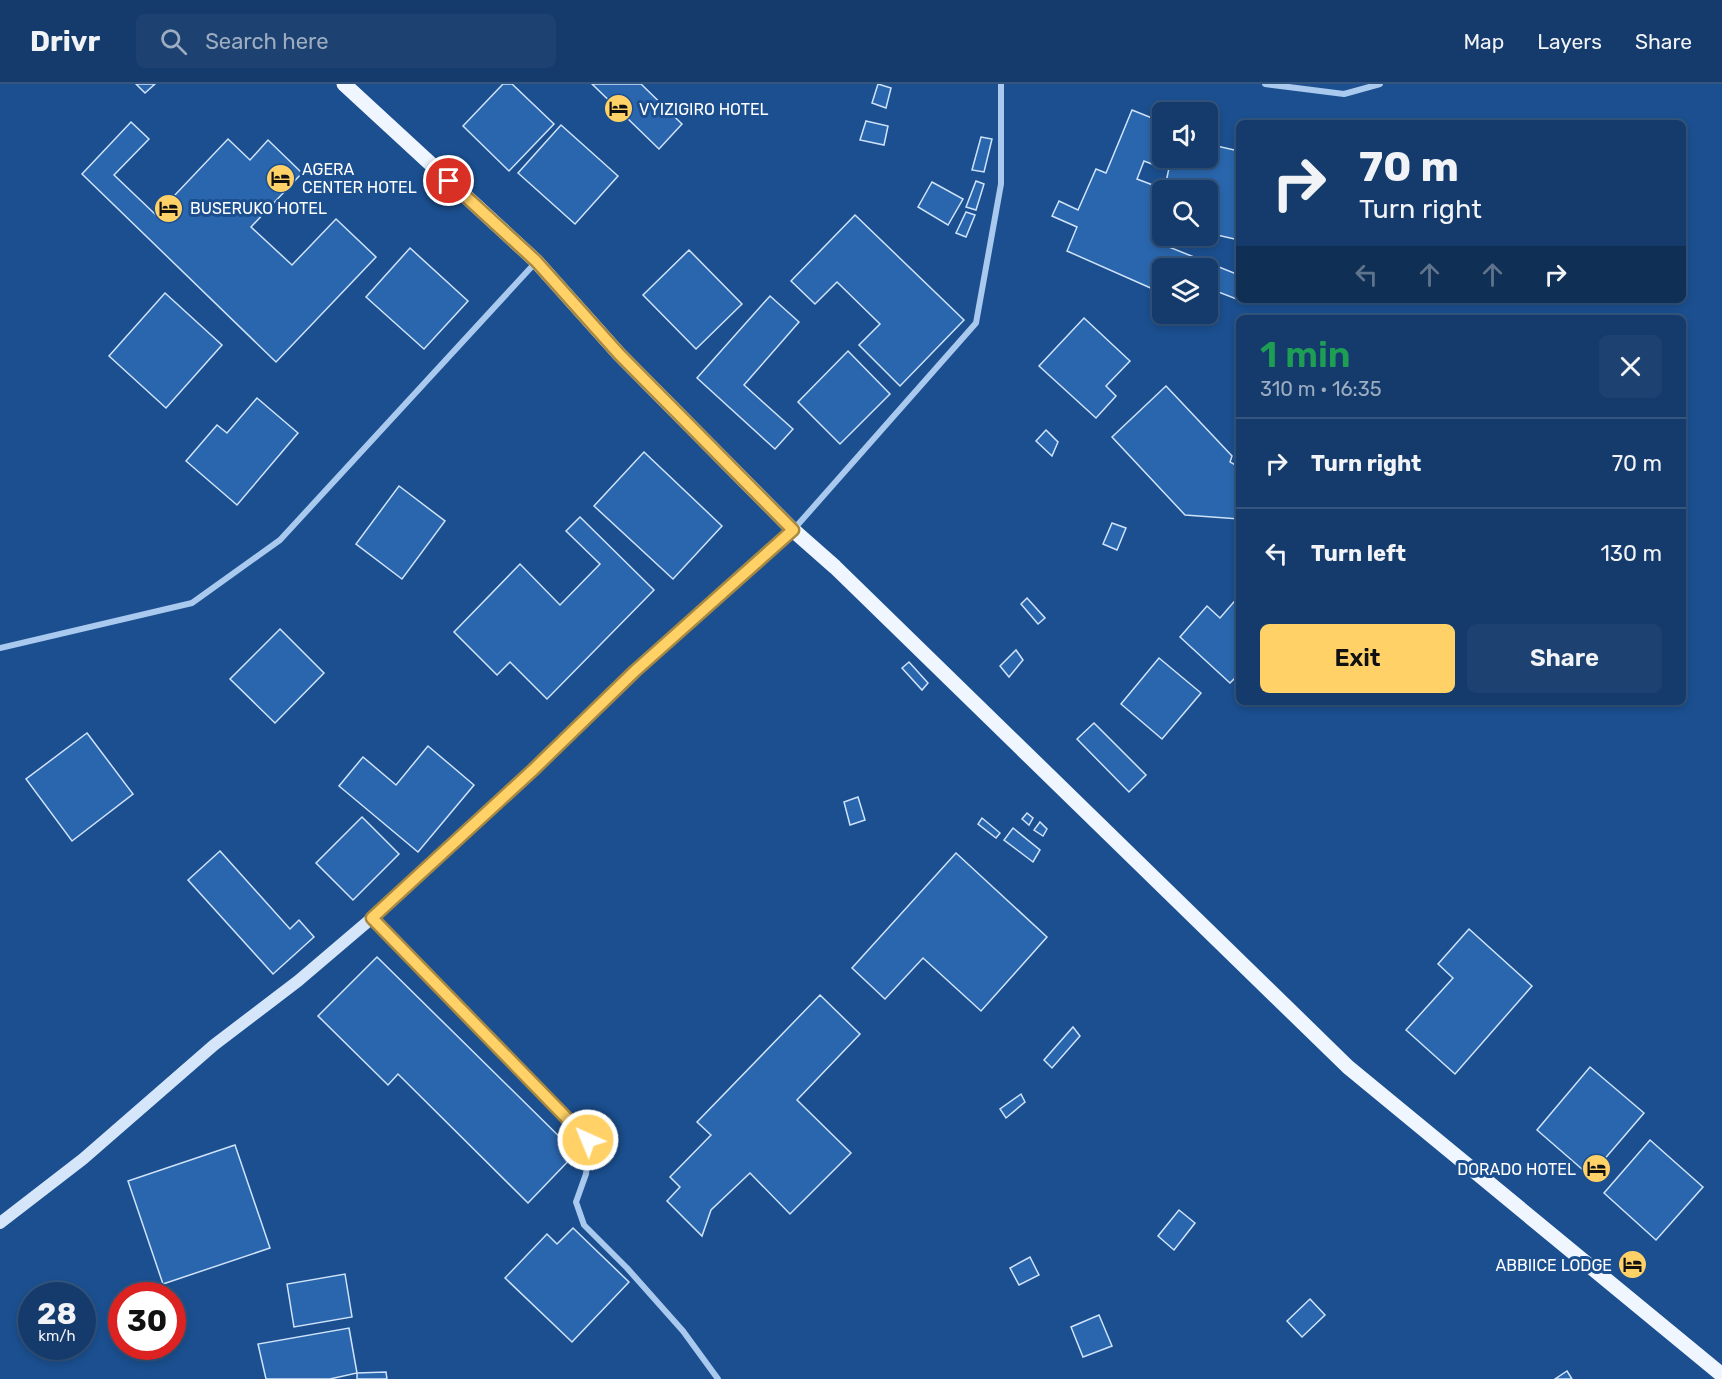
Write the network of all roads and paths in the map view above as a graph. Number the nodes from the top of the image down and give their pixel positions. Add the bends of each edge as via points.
1 (344, 84) edge
2 (1001, 84) edge
3 (1265, 84) edge
4 (1380, 84) edge
5 (536, 261) junction
6 (793, 530) junction
7 (0, 648) edge
8 (372, 918) junction
9 (0, 1222) edge
10 (1722, 1375) edge
11 (718, 1379) edge

1 - 5 main road
2 - 6 street via 1001,184 976,323
3 - 4 street via 1344,93
5 - 6 main road via 619,354
5 - 7 street via 280,540 192,603
6 - 8 main road via 635,671
6 - 10 main road via 1348,1067
8 - 9 main road via 214,1045 83,1159
8 - 11 street via 588,1140 586,1174 576,1202 584,1225 683,1331

